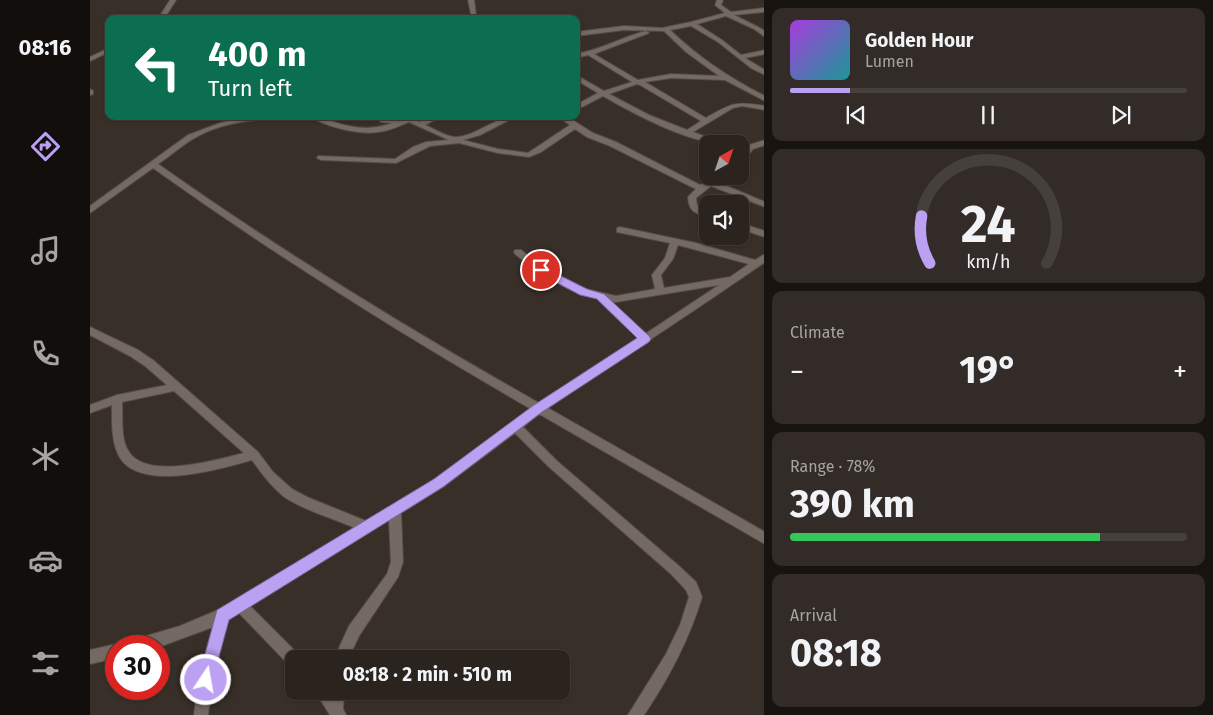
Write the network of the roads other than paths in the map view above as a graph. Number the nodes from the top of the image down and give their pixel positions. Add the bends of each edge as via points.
1 (173, 0) edge
2 (471, 0) edge
3 (720, 0) edge
4 (764, 10) edge
5 (474, 14) dead end
6 (727, 14) junction
7 (164, 15) edge
8 (692, 24) junction
9 (656, 30) junction
10 (666, 30) junction
11 (580, 34) edge
12 (764, 35) edge
13 (105, 52) edge
14 (764, 52) edge
15 (590, 54) junction
16 (580, 55) edge
17 (740, 57) junction
18 (90, 59) edge
19 (764, 73) edge
20 (725, 78) junction
21 (580, 80) edge
22 (640, 82) junction
23 (602, 94) junction
24 (764, 99) edge
25 (580, 106) edge
26 (764, 108) edge
27 (240, 120) edge
28 (325, 120) edge
29 (402, 120) edge
30 (407, 120) edge
31 (430, 120) edge
32 (505, 120) edge
33 (567, 120) edge
34 (706, 121) junction
35 (418, 125) junction
36 (574, 126) junction
37 (687, 133) junction
38 (699, 137) edge
39 (459, 140) junction
40 (764, 142) edge
41 (750, 147) edge
42 (321, 158) dead end
43 (153, 164) junction
44 (708, 185) edge
45 (716, 185) edge
46 (701, 189) junction
47 (764, 205) edge
48 (90, 210) edge
49 (699, 211) edge
50 (749, 229) edge
51 (620, 230) dead end
52 (764, 234) edge
53 (675, 242) junction
54 (518, 252) dead end
55 (760, 260) edge
56 (732, 280) junction
57 (660, 291) junction
58 (600, 297) junction
59 (90, 332) edge
60 (645, 339) junction
61 (176, 387) junction
62 (117, 399) junction
63 (538, 408) junction
64 (90, 409) edge
65 (515, 426) junction
66 (254, 455) junction
67 (395, 511) junction
68 (368, 527) junction
69 (764, 539) edge
70 (240, 605) junction
71 (223, 615) junction
72 (170, 637) edge
73 (345, 650) edge
74 (285, 651) edge
75 (105, 654) edge
76 (90, 657) edge
77 (329, 700) edge
78 (337, 700) edge
79 (338, 713) edge
80 (201, 715) edge
81 (635, 715) edge

1 - 7 street
2 - 5 street
3 - 6 street via 718,5
4 - 6 street
6 - 8 street
6 - 12 street
8 - 10 street
8 - 17 street
9 - 10 street
9 - 11 street via 624,28
9 - 15 street
10 - 20 street
13 - 18 street
14 - 17 street
15 - 16 street
15 - 22 street
17 - 19 street
20 - 22 street via 669,76
20 - 24 street
21 - 23 street
22 - 23 street
22 - 34 street via 652,92 680,104
23 - 25 street
23 - 37 street via 646,117
26 - 34 street via 736,105
27 - 43 street via 205,130
28 - 29 street via 361,129 380,129
30 - 35 street
31 - 35 street
32 - 39 street
33 - 36 street
34 - 37 street
35 - 39 street
36 - 39 street via 533,155 520,155
36 - 46 street
37 - 38 street
39 - 42 street via 429,144 396,161
40 - 41 street
43 - 48 street
43 - 63 street via 336,288
44 - 46 street
45 - 47 street
46 - 49 street via 692,197 693,206
50 - 52 street
51 - 53 street
53 - 55 street
53 - 57 street via 669,259 656,275
54 - 58 street via 564,283
55 - 56 street
56 - 57 street
56 - 60 street
57 - 58 street via 616,299
58 - 60 street
59 - 61 street via 134,353
60 - 63 street
61 - 62 street
61 - 66 street
62 - 64 street
62 - 66 street via 121,443 132,465 142,469 185,471
63 - 65 street
63 - 69 street
65 - 67 street via 439,483
65 - 81 street via 553,464 675,570 696,597 672,652
66 - 68 street via 268,475 288,493
67 - 68 street
67 - 73 street via 397,562 392,577 354,631
68 - 70 street
70 - 71 street
70 - 74 street
71 - 72 street
71 - 80 street via 212,649
75 - 76 street
77 - 79 street
78 - 79 street

